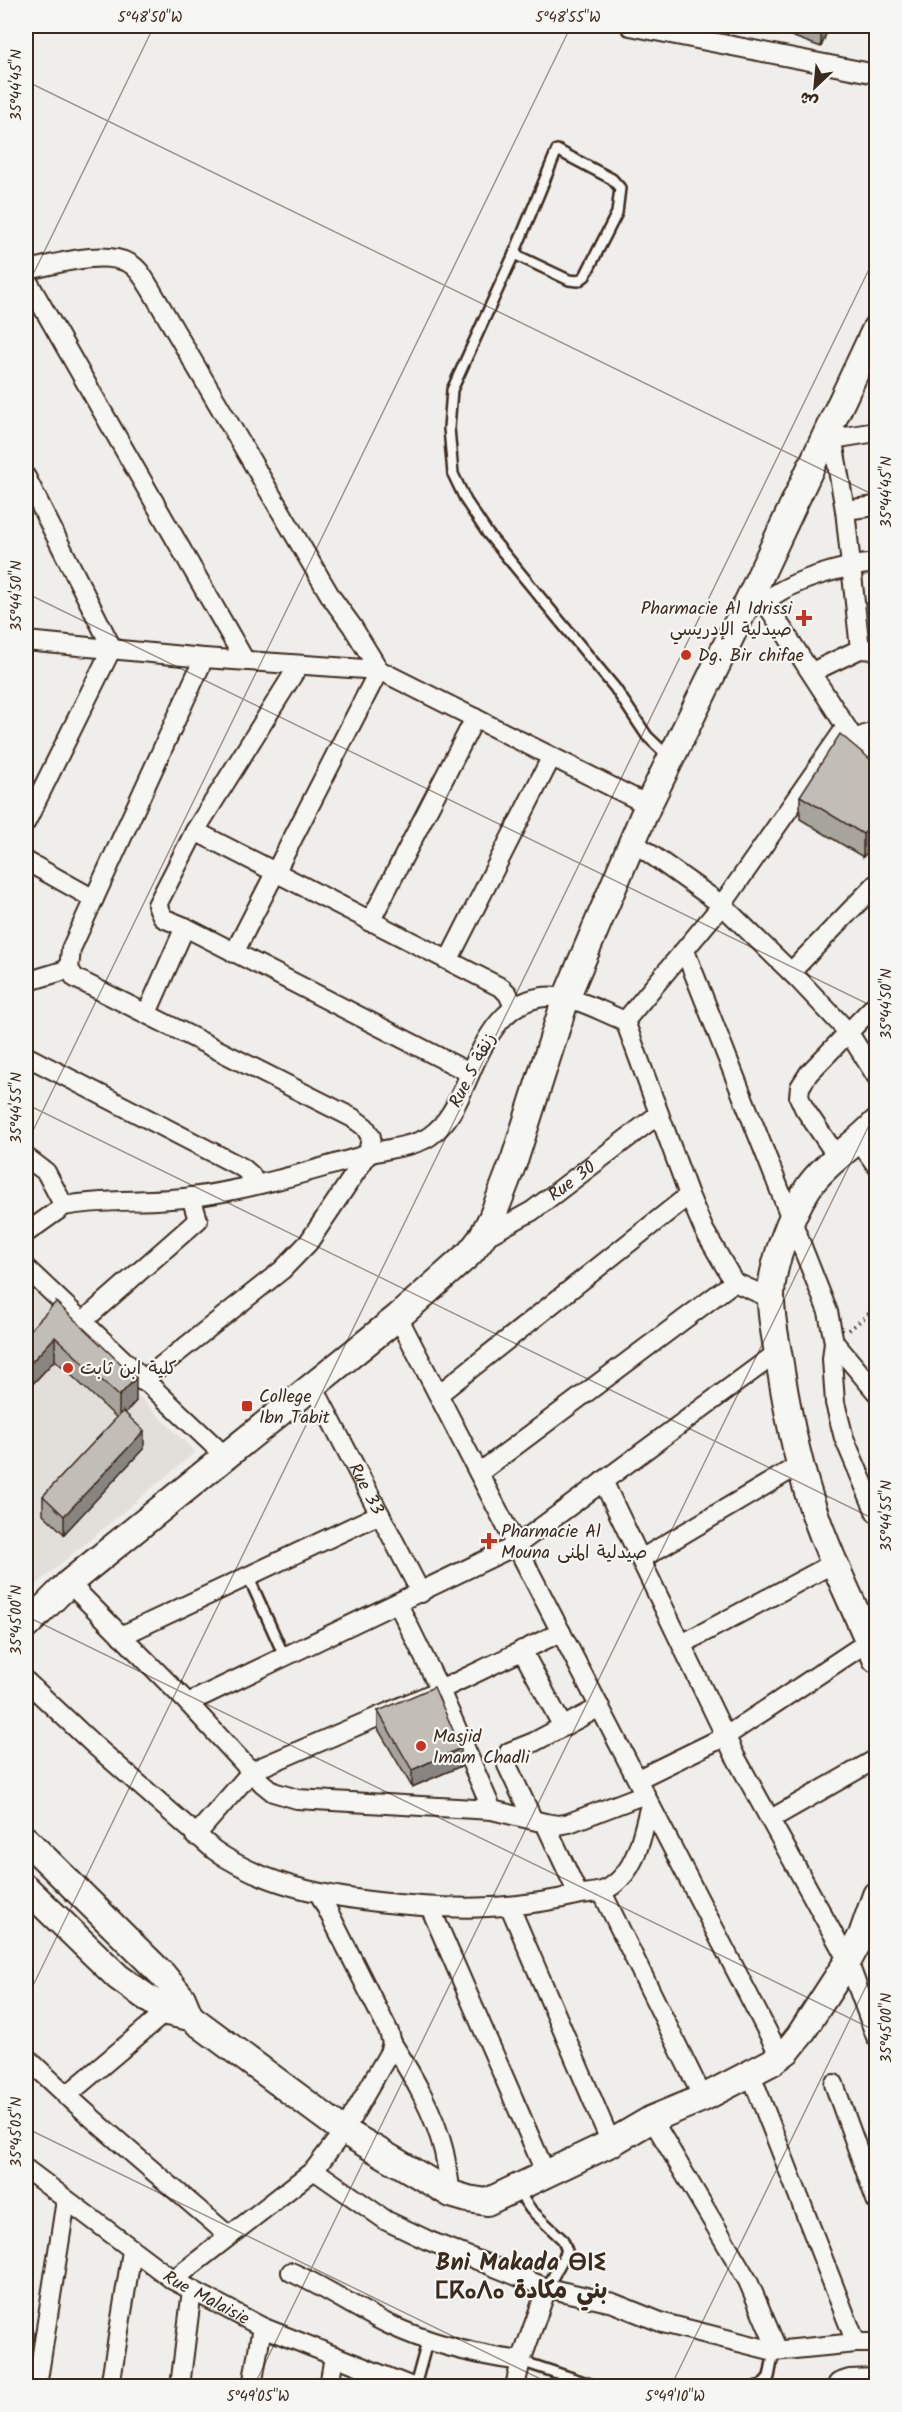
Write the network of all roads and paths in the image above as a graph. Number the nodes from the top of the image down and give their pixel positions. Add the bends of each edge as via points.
1 (630, 26) edge
2 (710, 34) edge
3 (876, 74) edge
4 (514, 254) junction
5 (26, 270) edge
6 (26, 278) edge
7 (876, 328) edge
8 (832, 432) junction
9 (876, 432) edge
10 (26, 477) edge
11 (876, 506) edge
12 (845, 510) junction
13 (876, 563) edge
14 (851, 565) junction
15 (759, 596) junction
16 (26, 641) edge
17 (112, 648) junction
18 (868, 650) edge
19 (204, 658) junction
20 (243, 660) junction
21 (299, 665) junction
22 (379, 669) junction
23 (812, 672) junction
24 (475, 718) junction
25 (876, 731) edge
26 (850, 733) junction
27 (551, 758) junction
28 (670, 758) junction
29 (876, 768) edge
30 (648, 805) junction
31 (26, 822) edge
32 (195, 831) junction
33 (632, 842) junction
34 (26, 861) edge
35 (275, 873) junction
36 (876, 884) edge
37 (94, 898) junction
38 (722, 905) junction
39 (370, 922) junction
40 (185, 927) junction
41 (685, 951) junction
42 (234, 953) junction
43 (449, 959) junction
44 (69, 969) junction
45 (791, 972) junction
46 (26, 982) edge
47 (566, 998) junction
48 (876, 1004) edge
49 (514, 1007) junction
50 (147, 1013) junction
51 (626, 1021) junction
52 (849, 1033) junction
53 (26, 1056) edge
54 (470, 1073) junction
55 (876, 1076) edge
56 (659, 1114) junction
57 (876, 1123) edge
58 (859, 1141) junction
59 (368, 1154) junction
60 (26, 1157) edge
61 (838, 1158) junction
62 (876, 1165) edge
63 (255, 1184) junction
64 (689, 1195) junction
65 (191, 1197) junction
66 (64, 1206) junction
67 (792, 1218) junction
68 (26, 1233) edge
69 (481, 1239) junction
70 (26, 1268) edge
71 (734, 1282) junction
72 (770, 1298) junction
73 (876, 1308) edge
74 (398, 1317) junction
75 (82, 1322) junction
76 (834, 1342) junction
77 (778, 1352) junction
78 (142, 1381) junction
79 (312, 1384) junction
80 (876, 1392) edge
81 (439, 1394) junction
82 (226, 1457) junction
83 (800, 1465) junction
84 (479, 1473) junction
85 (603, 1481) junction
86 (876, 1513) edge
87 (380, 1514) junction
88 (517, 1545) junction
89 (641, 1559) junction
90 (834, 1563) junction
91 (248, 1576) junction
92 (69, 1583) junction
93 (421, 1593) junction
94 (398, 1604) junction
95 (26, 1626) edge
96 (561, 1632) junction
97 (121, 1636) junction
98 (682, 1644) junction
99 (522, 1650) junction
100 (873, 1650) edge
101 (285, 1658) junction
102 (26, 1681) edge
103 (440, 1690) junction
104 (188, 1703) junction
105 (600, 1707) junction
106 (563, 1727) junction
107 (726, 1736) junction
108 (876, 1759) edge
109 (252, 1771) junction
110 (644, 1792) junction
111 (492, 1810) junction
112 (771, 1819) junction
113 (539, 1822) junction
114 (195, 1836) junction
115 (26, 1840) edge
116 (26, 1888) edge
117 (602, 1892) junction
118 (578, 1894) junction
119 (320, 1895) junction
120 (876, 1895) edge
121 (430, 1907) junction
122 (510, 1907) junction
123 (869, 1938) edge
124 (848, 1960) junction
125 (180, 2009) junction
126 (876, 2037) edge
127 (392, 2043) junction
128 (780, 2056) junction
129 (26, 2057) edge
130 (750, 2072) junction
131 (834, 2084) dead end
132 (66, 2096) junction
133 (703, 2098) junction
134 (652, 2119) junction
135 (344, 2131) junction
136 (611, 2143) junction
137 (26, 2169) edge
138 (314, 2170) junction
139 (546, 2174) junction
140 (515, 2188) junction
141 (451, 2194) junction
142 (66, 2200) junction
143 (876, 2200) edge
144 (229, 2236) junction
145 (132, 2251) junction
146 (291, 2271) dead end
147 (173, 2280) junction
148 (546, 2288) junction
149 (192, 2290) junction
150 (262, 2327) junction
151 (428, 2339) junction
152 (856, 2343) junction
153 (876, 2343) edge
154 (774, 2351) junction
155 (334, 2356) junction
156 (520, 2361) junction
157 (876, 2382) edge
158 (848, 2385) edge
159 (37, 2386) edge
160 (110, 2386) edge
161 (180, 2386) edge
162 (252, 2386) edge
163 (329, 2386) edge
164 (407, 2386) edge
165 (514, 2386) edge
166 (596, 2386) edge
167 (757, 2386) edge

1 - 2 street
2 - 3 street
4 - 4 lane via 569,280 582,279 617,213 620,194 616,182 557,150
4 - 28 lane via 452,390 449,428 453,474 488,534 615,688 647,736
5 - 22 street via 100,256 135,267 331,597
6 - 20 street
7 - 8 street
8 - 9 street
8 - 12 street
8 - 15 street
10 - 17 street
11 - 12 street
12 - 14 street
13 - 14 street
14 - 15 street
14 - 18 street
15 - 23 street
15 - 28 street
16 - 17 street
17 - 19 street
17 - 31 street
18 - 23 street
19 - 20 street
19 - 37 street
20 - 21 street
21 - 22 street
21 - 32 street
22 - 24 street
22 - 35 street
23 - 26 street
24 - 27 street
24 - 39 street
25 - 26 street
26 - 29 street
26 - 38 street
27 - 30 street
27 - 43 street
28 - 30 street
30 - 33 street
32 - 35 street
32 - 40 street via 157,905 163,918
33 - 38 street
33 - 47 street
34 - 37 street
35 - 39 street
35 - 42 street
36 - 45 street
37 - 44 street via 71,949
38 - 41 street
38 - 45 street
39 - 43 street
40 - 42 street
40 - 50 street
41 - 51 street
41 - 67 street
42 - 54 street
43 - 49 street via 502,988
44 - 46 street
44 - 50 street via 75,978
45 - 52 street
47 - 49 street, Rue 5 زنقة via 544,997
47 - 51 street, Rue 5 زنقة
47 - 69 street via 511,1168
48 - 52 street
49 - 54 street, Rue 5 زنقة via 491,1032
50 - 59 street via 353,1118 365,1126 371,1137
51 - 56 street
52 - 55 street
52 - 61 street via 809,1073 799,1097
53 - 63 street via 243,1168
54 - 59 street, Rue 5 زنقة via 457,1106 430,1136
56 - 64 street
56 - 69 street, Rue 30 via 532,1211
57 - 58 street
58 - 61 street
58 - 62 street
59 - 63 street, Rue 5 زنقة via 332,1167
59 - 78 street via 308,1243 282,1270
60 - 66 street via 46,1172
61 - 67 street via 816,1177
63 - 65 street, Rue 5 زنقة
64 - 71 street
64 - 81 street
65 - 66 street, Rue 5 زنقة
65 - 75 street via 198,1220
66 - 68 street
67 - 72 street
67 - 76 street via 828,1312
69 - 74 street
70 - 75 street
71 - 72 street
71 - 84 street
72 - 77 street
73 - 76 path
74 - 79 street
74 - 81 street
75 - 78 street
76 - 80 street
76 - 86 street via 835,1403 844,1438
77 - 83 street
77 - 85 street
78 - 82 street
79 - 82 street
79 - 87 street, Rue 33
81 - 84 street
82 - 92 street
83 - 89 street
83 - 90 street
84 - 88 street
85 - 88 street
85 - 89 street
87 - 91 street
87 - 93 street, Rue 33
88 - 93 street
88 - 96 street
89 - 98 street
90 - 98 street
90 - 100 street
91 - 97 street
91 - 101 lane
92 - 95 street
92 - 97 street
93 - 94 street
94 - 101 street
94 - 103 street
96 - 99 street
96 - 105 street
97 - 104 street
98 - 107 street
99 - 103 street
99 - 106 street
100 - 107 street
101 - 104 street
102 - 114 street
103 - 109 street
103 - 111 street
104 - 109 street
105 - 106 street
105 - 110 street
106 - 113 street via 509,1752 507,1757 509,1771
107 - 110 street
107 - 112 street
108 - 112 street
109 - 111 street via 273,1792 297,1799
109 - 114 street
110 - 113 street via 569,1824
110 - 117 street via 631,1865
110 - 128 street
111 - 113 street
112 - 124 street
113 - 118 street
114 - 119 street via 255,1874
115 - 125 street via 163,1975
116 - 125 street via 118,1977
117 - 118 street
117 - 133 street
118 - 122 street
119 - 121 street
119 - 127 street
120 - 123 street
121 - 122 street
121 - 139 street
122 - 136 street
123 - 124 street
124 - 126 street
124 - 128 street via 800,2035
125 - 132 street
125 - 135 street
127 - 135 street
127 - 141 street via 429,2109 444,2150
128 - 130 street
129 - 132 street
130 - 133 street
130 - 152 street
131 - 143 street
132 - 144 street
133 - 134 street
134 - 136 street
134 - 154 street via 748,2281 776,2344
135 - 138 street
135 - 141 street
136 - 139 street
137 - 142 street, Rue Malaisie
138 - 144 street
138 - 148 street via 387,2221
139 - 140 street
140 - 141 street via 487,2202
140 - 148 lane via 531,2210 563,2240 567,2251
142 - 145 street, Rue Malaisie
142 - 159 street
144 - 147 street
145 - 147 street, Rue Malaisie
145 - 160 street
146 - 151 street via 389,2324
147 - 149 street, Rue Malaisie
148 - 154 street via 613,2303 663,2323
148 - 156 street
149 - 150 street, Rue Malaisie
149 - 161 street
150 - 155 street, Rue Malaisie
150 - 162 street
151 - 156 street via 478,2356
151 - 164 lane
152 - 153 street
152 - 154 street
154 - 167 lane via 769,2377
155 - 163 street
155 - 164 street, Rue Malaisie
156 - 165 street
156 - 166 lane
157 - 158 street

